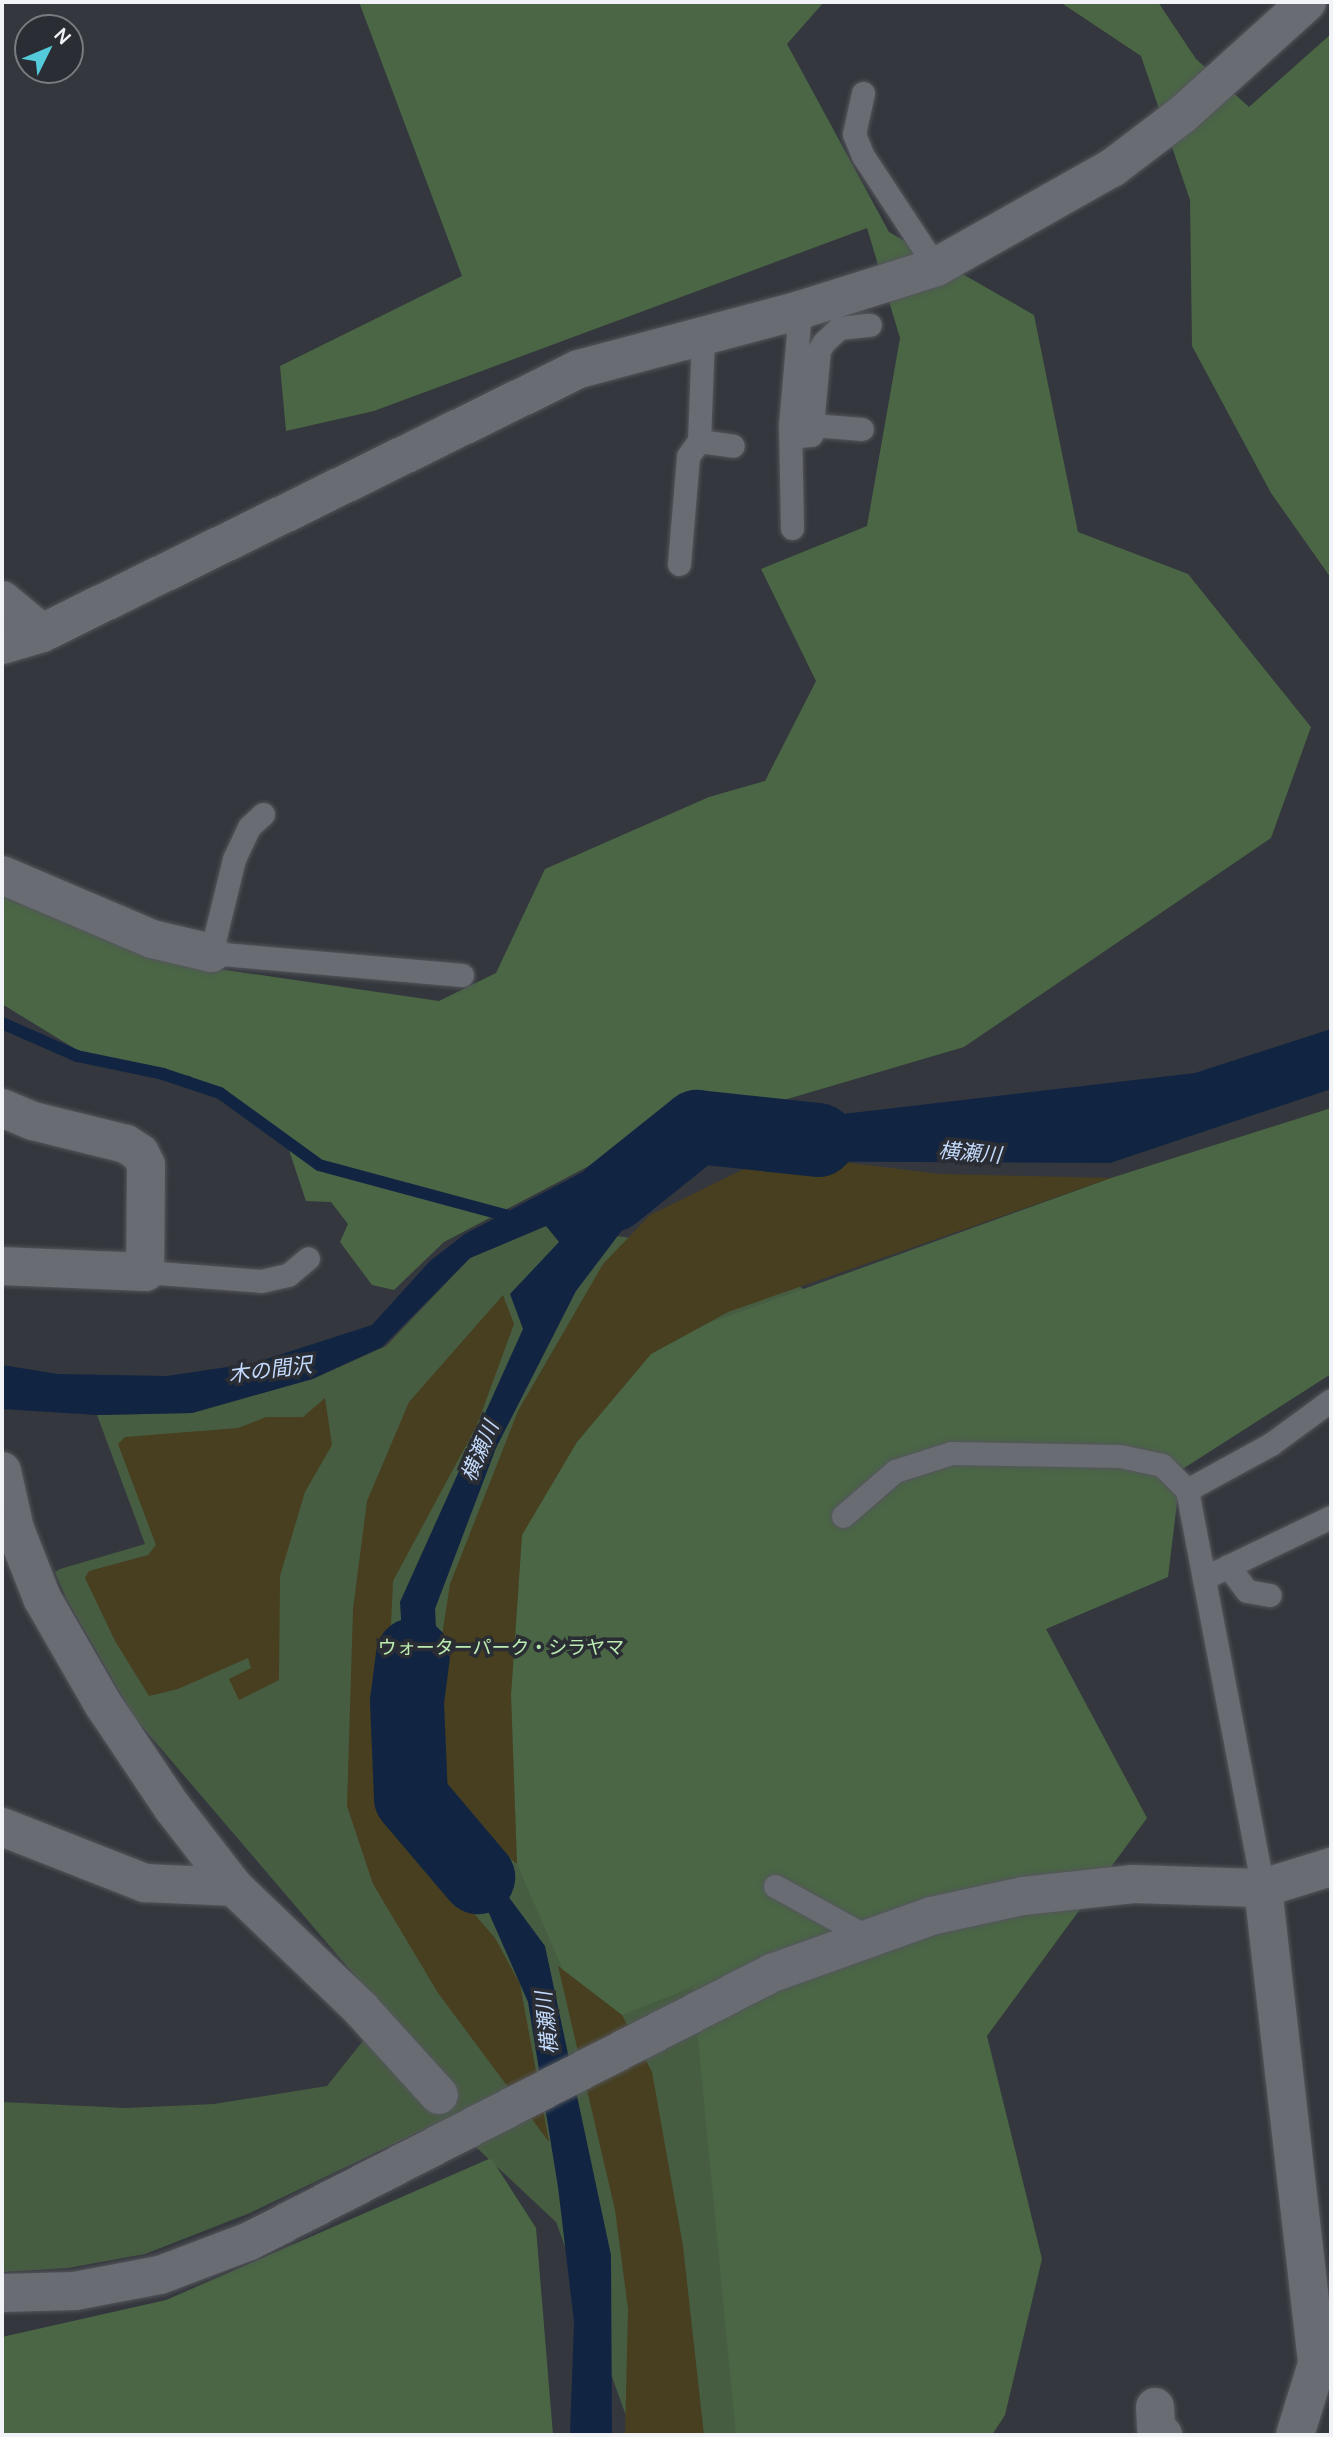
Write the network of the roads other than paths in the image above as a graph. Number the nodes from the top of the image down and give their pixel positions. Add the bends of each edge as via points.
1 (1307, 2) edge
2 (863, 93) dead end
3 (936, 267) junction
4 (800, 310) junction
5 (870, 325) dead end
6 (703, 335) junction
7 (813, 425) junction
8 (862, 429) dead end
9 (791, 437) junction
10 (699, 441) junction
11 (733, 446) dead end
12 (792, 528) dead end
13 (679, 564) dead end
14 (2, 600) edge
15 (42, 633) junction
16 (2, 645) edge
17 (263, 814) dead end
18 (2, 875) edge
19 (211, 953) junction
20 (462, 975) dead end
21 (2, 1108) edge
22 (309, 1258) dead end
23 (2, 1266) edge
24 (145, 1272) junction
25 (1331, 1400) edge
26 (2, 1471) edge
27 (1187, 1490) junction
28 (843, 1516) dead end
29 (1331, 1517) edge
30 (1228, 1566) junction
31 (1204, 1577) junction
32 (1270, 1595) dead end
33 (2, 1827) edge
34 (1331, 1867) edge
35 (775, 1886) dead end
36 (234, 1888) junction
37 (1263, 1888) junction
38 (872, 1939) junction
39 (439, 2095) dead end
40 (2, 2292) edge
41 (1324, 2364) edge
42 (1295, 2435) edge

1 - 3 street via 1183,114 1112,168
2 - 3 lane via 854,134 863,156
3 - 4 street
4 - 6 street
4 - 9 lane
5 - 7 lane via 839,328 820,350
6 - 10 lane
6 - 15 street via 579,369
7 - 8 lane
7 - 9 lane via 811,435
9 - 12 lane
10 - 11 lane
10 - 13 lane via 688,456
14 - 15 street
15 - 16 street
17 - 19 lane via 249,827 233,859
18 - 19 street via 152,939
19 - 20 lane
21 - 24 street via 140,1153 146,1165
22 - 24 lane via 288,1275 261,1282
23 - 24 street
25 - 27 lane via 1271,1444
26 - 36 street via 15,1529 42,1598 103,1704 172,1807
27 - 28 lane via 1163,1465 1120,1455 951,1453 895,1471
27 - 31 lane
29 - 30 lane
30 - 31 lane
30 - 32 lane via 1247,1591
31 - 37 lane
33 - 36 street via 145,1883
34 - 37 street
35 - 38 lane
36 - 39 street via 361,2009
37 - 38 street via 1133,1884 1023,1896 973,1904
37 - 41 street
38 - 40 street via 772,1973 250,2241 160,2275 75,2291
41 - 42 street

